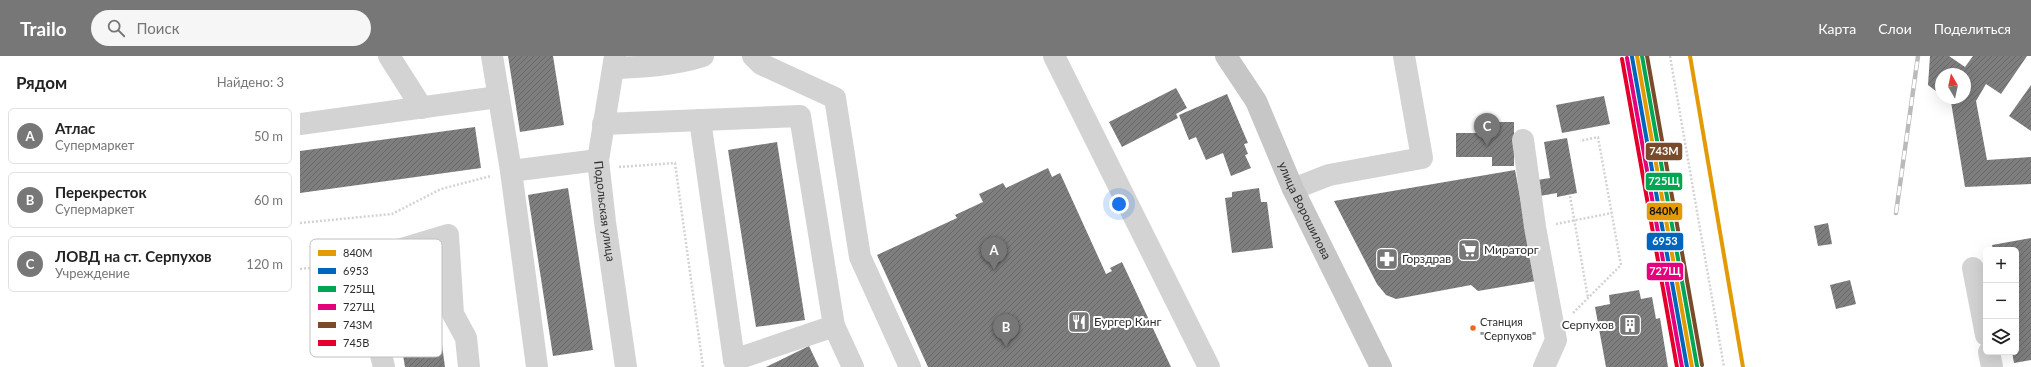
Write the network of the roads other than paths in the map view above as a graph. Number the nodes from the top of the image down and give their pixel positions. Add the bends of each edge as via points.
1 (389, 56) edge
2 (492, 56) edge
3 (703, 56) edge
4 (753, 56) edge
5 (1054, 56) edge
6 (1226, 56) edge
7 (1404, 56) edge
8 (614, 62) edge
9 (498, 97) junction
10 (422, 108) junction
11 (700, 120) junction
12 (300, 124) edge
13 (603, 124) junction
14 (1524, 140) dead end
15 (598, 164) junction
16 (511, 171) junction
17 (1294, 189) junction
18 (435, 239) edge
19 (1974, 268) dead end
20 (1983, 319) edge
21 (834, 326) junction
22 (1990, 355) edge
23 (382, 357) edge
24 (736, 363) edge
25 (384, 367) edge
26 (469, 367) edge
27 (537, 367) edge
28 (626, 367) edge
29 (853, 367) edge
30 (910, 367) edge
31 (1209, 367) edge
32 (1380, 367) edge
33 (1544, 367) edge
34 (1992, 367) edge

1 - 10 street
2 - 9 street
3 - 8 street via 643,67
4 - 30 street via 761,64 835,98 860,257
5 - 31 street
6 - 17 main road, улица Ворошилова via 1256,101
7 - 17 street via 1422,158 1329,175
8 - 13 street, Подольская улица
9 - 10 street
9 - 16 street
10 - 12 street
11 - 13 street
11 - 21 street via 800,116
11 - 24 street
13 - 15 street, Подольская улица
14 - 33 street via 1556,340
15 - 16 street
15 - 28 street, Подольская улица
16 - 27 street
17 - 32 main road, улица Ворошилова
18 - 26 street via 448,235 453,314 466,338
19 - 20 street
21 - 24 street
21 - 29 street
22 - 34 street
23 - 25 street

